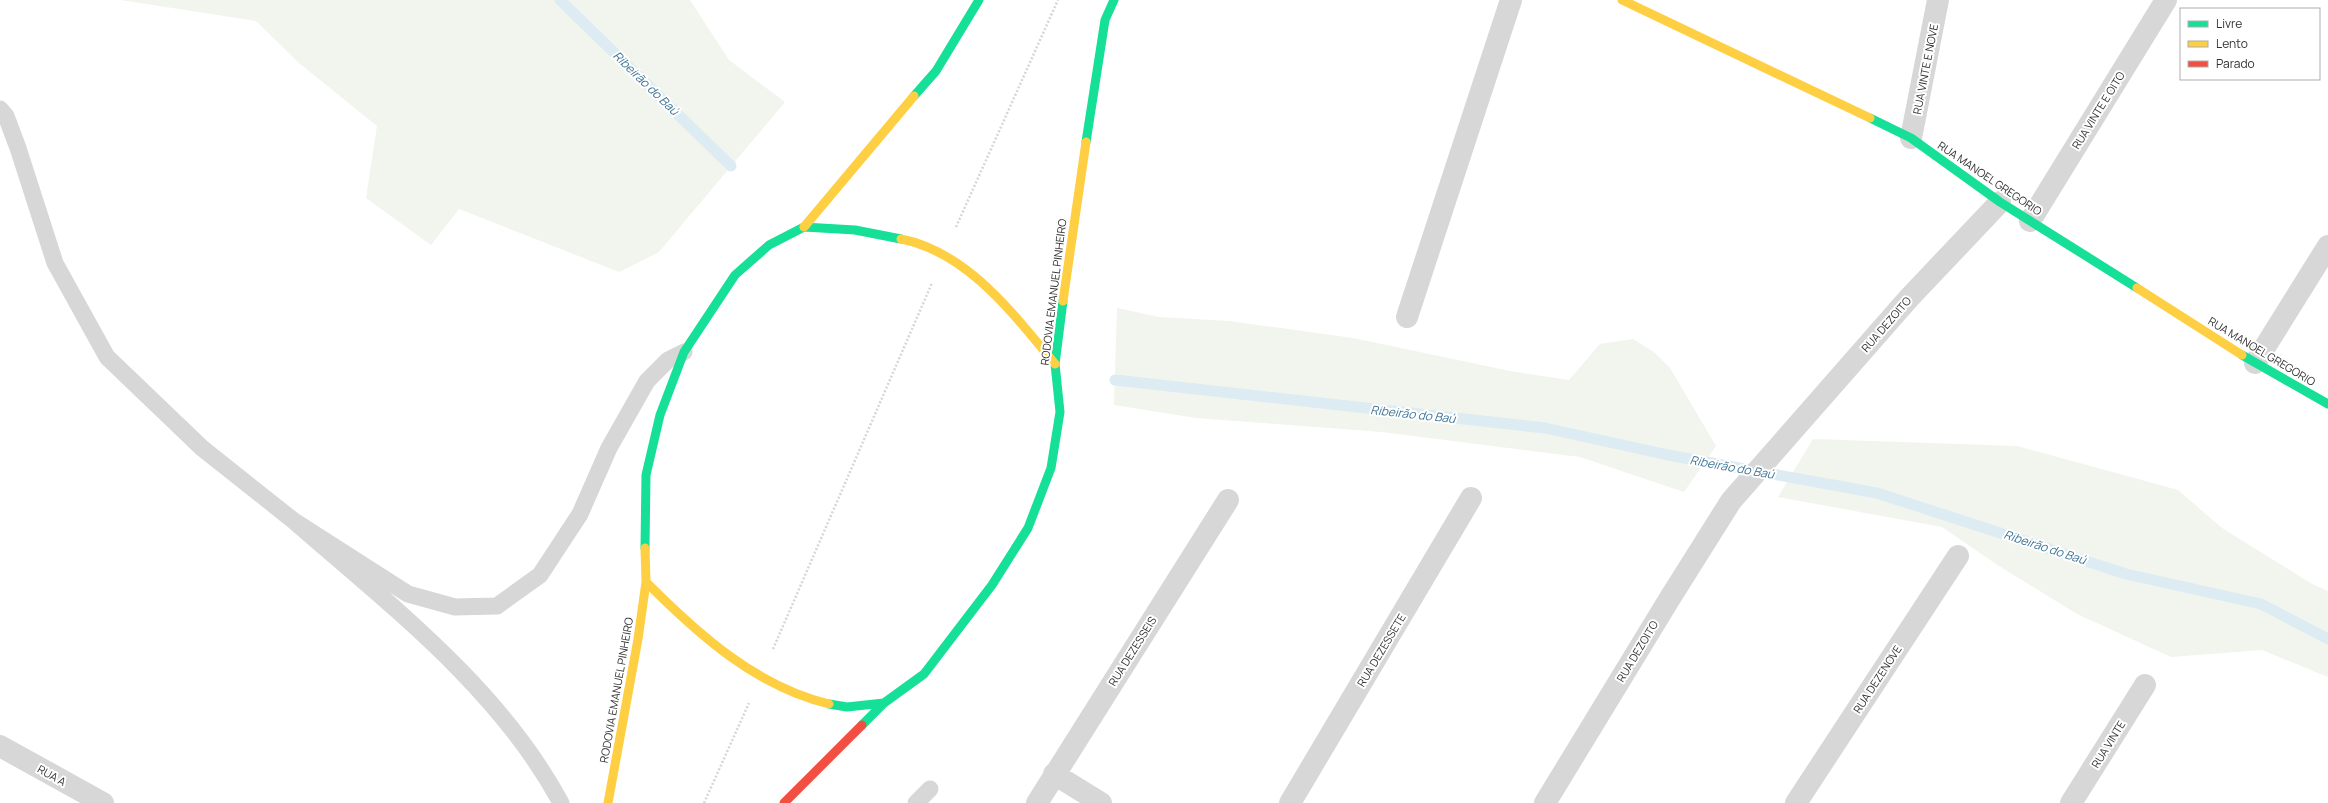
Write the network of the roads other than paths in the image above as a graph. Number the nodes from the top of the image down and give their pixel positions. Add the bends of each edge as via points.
1 (979, 0) edge
2 (1114, 0) edge
3 (1511, 0) edge
4 (1622, 0) edge
5 (1938, 0) edge
6 (2166, 0) edge
7 (0, 109) edge
8 (1912, 138) junction
9 (2000, 202) junction
10 (2030, 221) junction
11 (804, 227) junction
12 (2328, 246) edge
13 (1407, 317) dead end
14 (684, 352) junction
15 (2255, 363) junction
16 (1055, 364) junction
17 (2328, 404) edge
18 (1471, 498) dead end
19 (1228, 500) dead end
20 (294, 521) junction
21 (1958, 556) dead end
22 (646, 582) junction
23 (2145, 685) dead end
24 (884, 703) junction
25 (0, 746) edge
26 (1054, 774) junction
27 (930, 789) dead end
28 (793, 799) edge
29 (103, 803) edge
30 (561, 803) edge
31 (608, 803) edge
32 (916, 803) edge
33 (1037, 803) edge
34 (1101, 803) edge
35 (1290, 803) edge
36 (1545, 803) edge
37 (1796, 803) edge
38 (2071, 803) edge

1 - 11 main road via 936,71
2 - 16 main road, RODOVIA EMANUEL PINHEIRO via 1104,27
3 - 13 street
4 - 8 main road, RUA MANOEL GREGORIO
5 - 8 street, RUA VINTE E NOVE
6 - 10 street, RUA VINTE E OITO
7 - 20 lane via 6,116 18,148 55,263 107,357 202,448
8 - 9 main road, RUA MANOEL GREGORIO
9 - 10 main road, RUA MANOEL GREGORIO
9 - 36 street, RUA DEZOITO via 1909,298 1731,501
10 - 15 main road, RUA MANOEL GREGORIO
11 - 14 main road, RODOVIA EMANUEL PINHEIRO via 769,245 734,275
11 - 16 main road via 855,230 906,240 944,255 971,274 1008,308
12 - 15 street
14 - 20 lane via 668,360 647,381 609,448 580,514 540,575 497,606 454,607 408,594
14 - 22 main road, RODOVIA EMANUEL PINHEIRO via 660,415 646,475
15 - 17 main road, RUA MANOEL GREGORIO
16 - 24 main road, RODOVIA EMANUEL PINHEIRO via 1060,412 1051,468 1028,528 992,585 924,674
18 - 35 street, RUA DEZESSETE
19 - 26 street, RUA DEZESSEIS
20 - 30 lane via 395,609 484,694 544,771
21 - 37 street, RUA DEZENOVE
22 - 24 main road via 698,634 732,661 761,678 815,701 847,707
22 - 31 main road, RODOVIA EMANUEL PINHEIRO
23 - 38 street, RUA VINTE
24 - 28 main road, RODOVIA EMANUEL PINHEIRO
25 - 29 street, RUA A
26 - 33 street, RUA DEZESSEIS
26 - 34 street
27 - 32 lane

